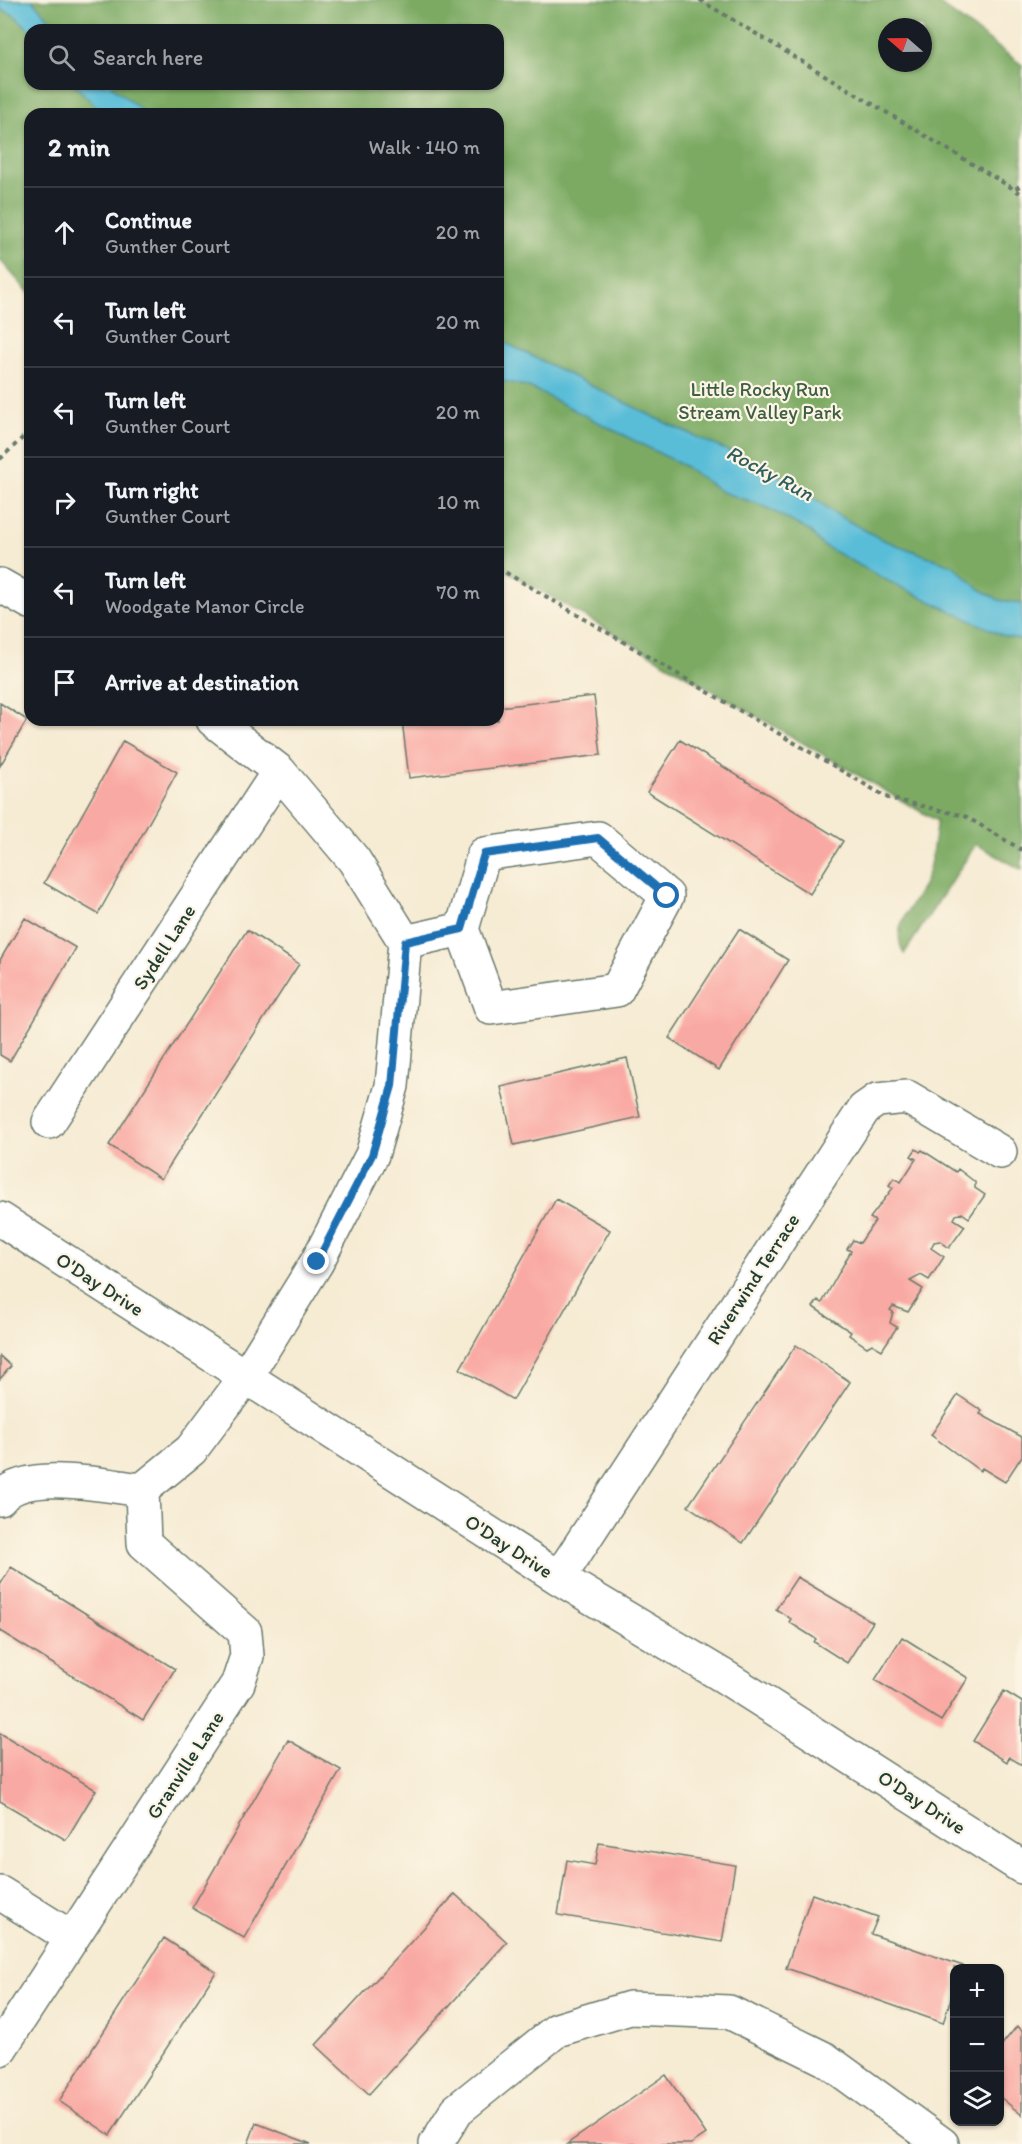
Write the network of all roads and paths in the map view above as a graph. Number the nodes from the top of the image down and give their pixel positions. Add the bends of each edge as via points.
1 (700, 0) edge
2 (1022, 183) edge
3 (1016, 189) junction
4 (1022, 194) edge
5 (24, 437) edge
6 (0, 459) edge
7 (504, 572) edge
8 (0, 585) edge
9 (24, 599) edge
10 (221, 726) edge
11 (279, 771) junction
12 (1022, 850) edge
13 (462, 929) junction
14 (405, 942) junction
15 (49, 1122) dead end
16 (1000, 1152) dead end
17 (0, 1219) edge
18 (245, 1378) junction
19 (142, 1490) junction
20 (0, 1499) edge
21 (559, 1578) junction
22 (1022, 1866) edge
23 (0, 1893) edge
24 (72, 1938) junction
25 (0, 2049) edge
26 (436, 2144) edge
27 (942, 2144) edge

1 - 3 path
2 - 3 path
3 - 4 path
5 - 6 path
7 - 12 path via 888,798 965,816
8 - 9 street
10 - 11 street
11 - 14 street via 354,860
11 - 15 street, Sydell Lane
13 - 13 street via 484,854 598,838 667,896 617,990 491,1008
13 - 14 street
14 - 18 street via 392,1086 372,1155 317,1262
16 - 21 street, Riverwind Terrace via 907,1097 877,1100 864,1109
17 - 18 street, O'Day Drive
18 - 19 street via 191,1450
18 - 21 street, O'Day Drive
19 - 20 street via 53,1479 6,1491
19 - 24 street, Granville Lane via 144,1543 245,1632 247,1656 238,1683
21 - 22 street, O'Day Drive via 725,1677
23 - 24 street
24 - 25 street, Granville Lane
26 - 27 street via 457,2110 557,2030 630,2008 729,2012 825,2059

